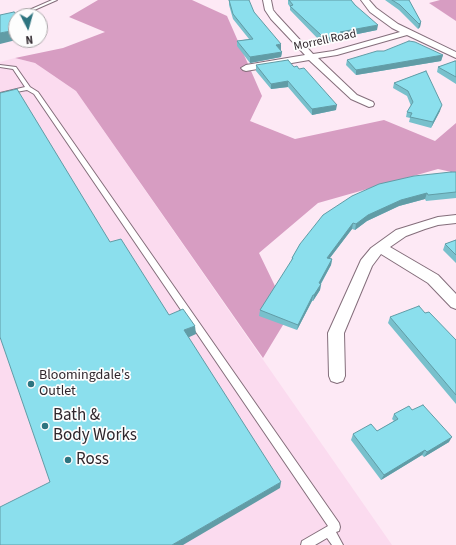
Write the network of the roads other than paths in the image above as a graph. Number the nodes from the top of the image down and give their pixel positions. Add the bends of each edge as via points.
1 (55, 0) edge
2 (267, 0) edge
3 (365, 0) edge
4 (38, 8) edge
5 (408, 32) junction
6 (456, 55) edge
7 (311, 57) junction
8 (0, 66) edge
9 (246, 68) dead end
10 (28, 88) junction
11 (0, 94) edge
12 (369, 104) dead end
13 (456, 219) edge
14 (381, 248) junction
15 (456, 303) edge
16 (337, 376) dead end
17 (329, 531) junction
18 (306, 545) edge
19 (338, 545) edge

1 - 4 lane
2 - 7 street via 274,17
3 - 5 street via 383,18
5 - 6 street
5 - 7 street, Morrell Road
7 - 9 street, Morrell Road
7 - 12 street via 354,97
8 - 10 lane via 14,68
10 - 11 lane
10 - 17 lane via 36,93 334,527
13 - 14 street via 418,226 401,233
14 - 15 street via 433,279
14 - 16 street via 366,264 336,333
17 - 18 lane
17 - 19 lane

